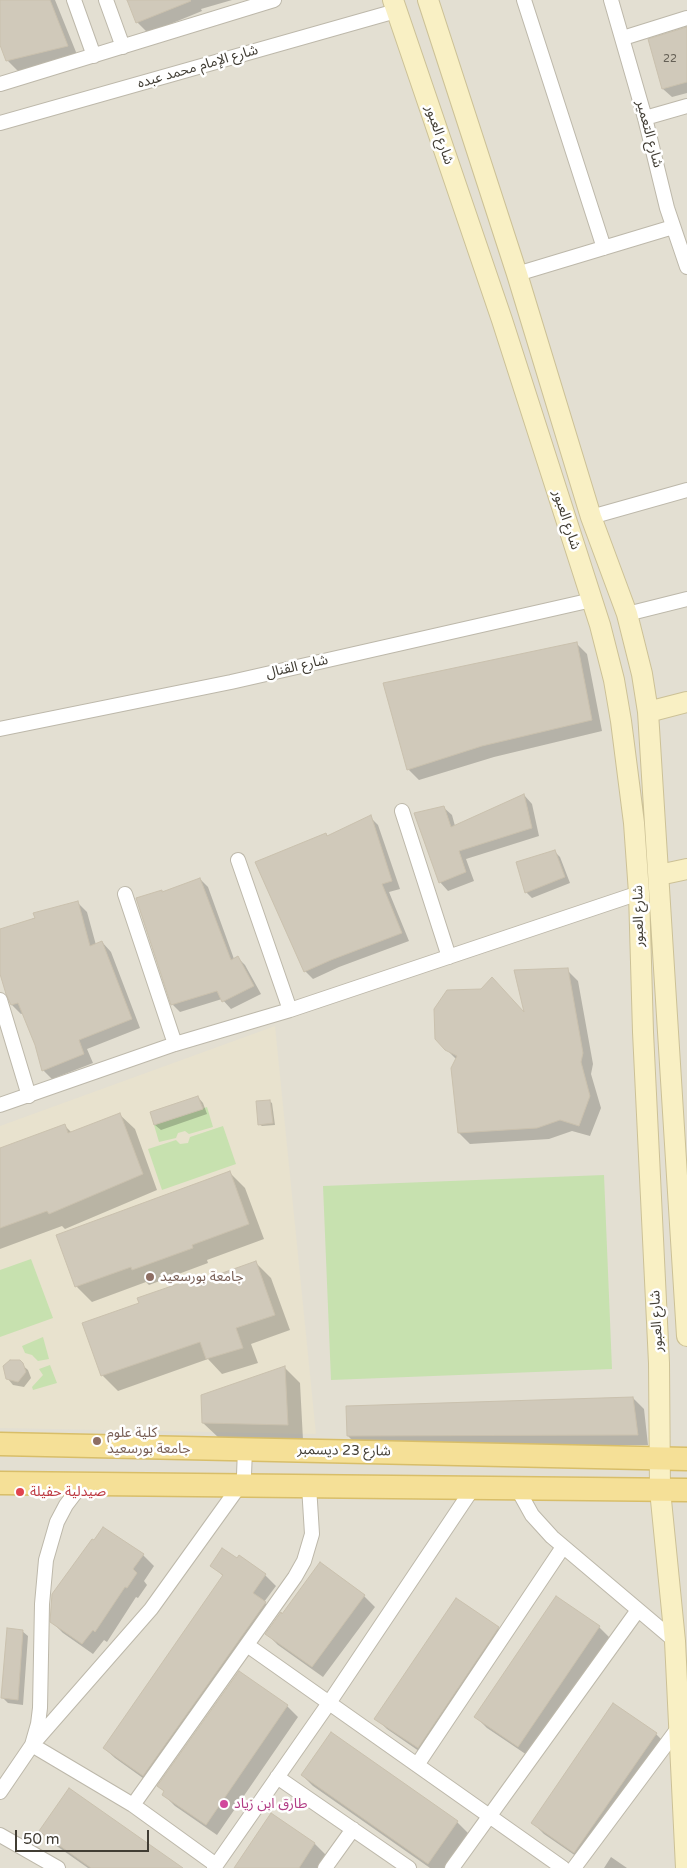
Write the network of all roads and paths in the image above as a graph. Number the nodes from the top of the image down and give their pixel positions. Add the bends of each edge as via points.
1 (74, 0) edge
2 (106, 0) edge
3 (274, 0) edge
4 (428, 0) edge
5 (524, 0) edge
6 (612, 0) edge
7 (394, 5) edge
8 (687, 18) edge
9 (623, 38) junction
10 (123, 47) junction
11 (94, 56) junction
12 (0, 84) edge
13 (687, 106) edge
14 (645, 118) junction
15 (0, 123) edge
16 (673, 227) junction
17 (506, 244) junction
18 (604, 248) junction
19 (479, 252) junction
20 (687, 267) edge
21 (517, 274) junction
22 (528, 312) junction
23 (502, 320) junction
24 (687, 490) edge
25 (591, 517) junction
26 (687, 599) edge
27 (592, 600) junction
28 (627, 614) junction
29 (687, 702) edge
30 (648, 712) junction
31 (0, 729) edge
32 (402, 811) dead end
33 (238, 860) dead end
34 (687, 869) edge
35 (659, 875) junction
36 (639, 893) junction
37 (125, 894) dead end
38 (450, 957) junction
39 (0, 1000) edge
40 (290, 1010) junction
41 (175, 1044) junction
42 (29, 1096) junction
43 (0, 1105) edge
44 (673, 1122) junction
45 (647, 1123) junction
46 (687, 1336) edge
47 (0, 1444) edge
48 (245, 1449) junction
49 (660, 1459) junction
50 (687, 1459) edge
51 (0, 1483) edge
52 (82, 1484) junction
53 (239, 1486) junction
54 (309, 1486) junction
55 (473, 1488) junction
56 (517, 1488) junction
57 (660, 1490) junction
58 (687, 1490) edge
59 (563, 1546) junction
60 (638, 1610) junction
61 (674, 1640) junction
62 (247, 1645) junction
63 (329, 1703) junction
64 (679, 1727) junction
65 (32, 1745) junction
66 (417, 1765) junction
67 (277, 1777) junction
68 (0, 1792) edge
69 (133, 1805) junction
70 (489, 1816) junction
71 (353, 1829) junction
72 (0, 1835) edge
73 (215, 1866) edge
74 (58, 1868) edge
75 (325, 1868) edge
76 (409, 1868) edge
77 (452, 1868) edge
78 (563, 1868) edge
79 (574, 1868) edge
80 (686, 1868) edge

1 - 11 street
2 - 10 street
3 - 10 street
4 - 17 street, شارع العبور
5 - 18 street
6 - 9 street, شارع التعمير
7 - 15 street, شارع الإمام محمد عبده
7 - 19 street, شارع العبور
8 - 9 street
9 - 14 street, شارع التعمير
10 - 11 street
11 - 12 street
13 - 14 street
14 - 16 street, شارع التعمير
16 - 18 street
16 - 20 street, شارع التعمير
17 - 19 street via 495,256
17 - 21 street, شارع العبور
18 - 21 street
19 - 23 street, شارع العبور
21 - 22 street, شارع العبور
22 - 23 street via 518,309
22 - 25 street, شارع العبور
23 - 27 street, شارع العبور
24 - 25 street
25 - 28 street, شارع العبور
26 - 28 street
27 - 31 street, شارع القنال via 231,682
27 - 36 street, شارع العبور via 608,654 620,722 634,823
28 - 30 street, شارع العبور
29 - 30 street
30 - 35 street, شارع العبور
32 - 38 street
33 - 40 street
34 - 35 street
35 - 44 street, شارع العبور
36 - 38 street
36 - 45 street, شارع العبور
37 - 41 street
38 - 40 street
39 - 42 street
40 - 41 street
41 - 42 street
42 - 43 street
44 - 45 street
44 - 46 street, شارع العبور
45 - 49 street, شارع العبور via 659,1363
47 - 48 main road, شارع 23 ديسمبر
48 - 49 main road, شارع 23 ديسمبر
48 - 53 street via 244,1478
49 - 50 main road, شارع 23 ديسمبر
49 - 57 street, شارع العبور
51 - 52 main road
52 - 53 main road
52 - 65 street via 57,1522 46,1560 40,1708
53 - 54 main road
53 - 65 street via 151,1609
54 - 55 main road
54 - 62 street via 312,1534 304,1561
55 - 56 main road
55 - 63 street
56 - 57 main road
56 - 59 street via 532,1515
57 - 58 main road
57 - 61 street, شارع العبور
59 - 60 street
59 - 66 street
60 - 61 street
60 - 70 street
61 - 64 street, شارع العبور
62 - 63 street
62 - 69 street
63 - 66 street
63 - 67 street
64 - 79 street
64 - 80 street, شارع العبور
65 - 68 street
65 - 69 street
66 - 70 street
67 - 71 street
67 - 73 street
69 - 73 street
70 - 77 street
70 - 78 street
71 - 75 street
71 - 76 street
72 - 74 street

